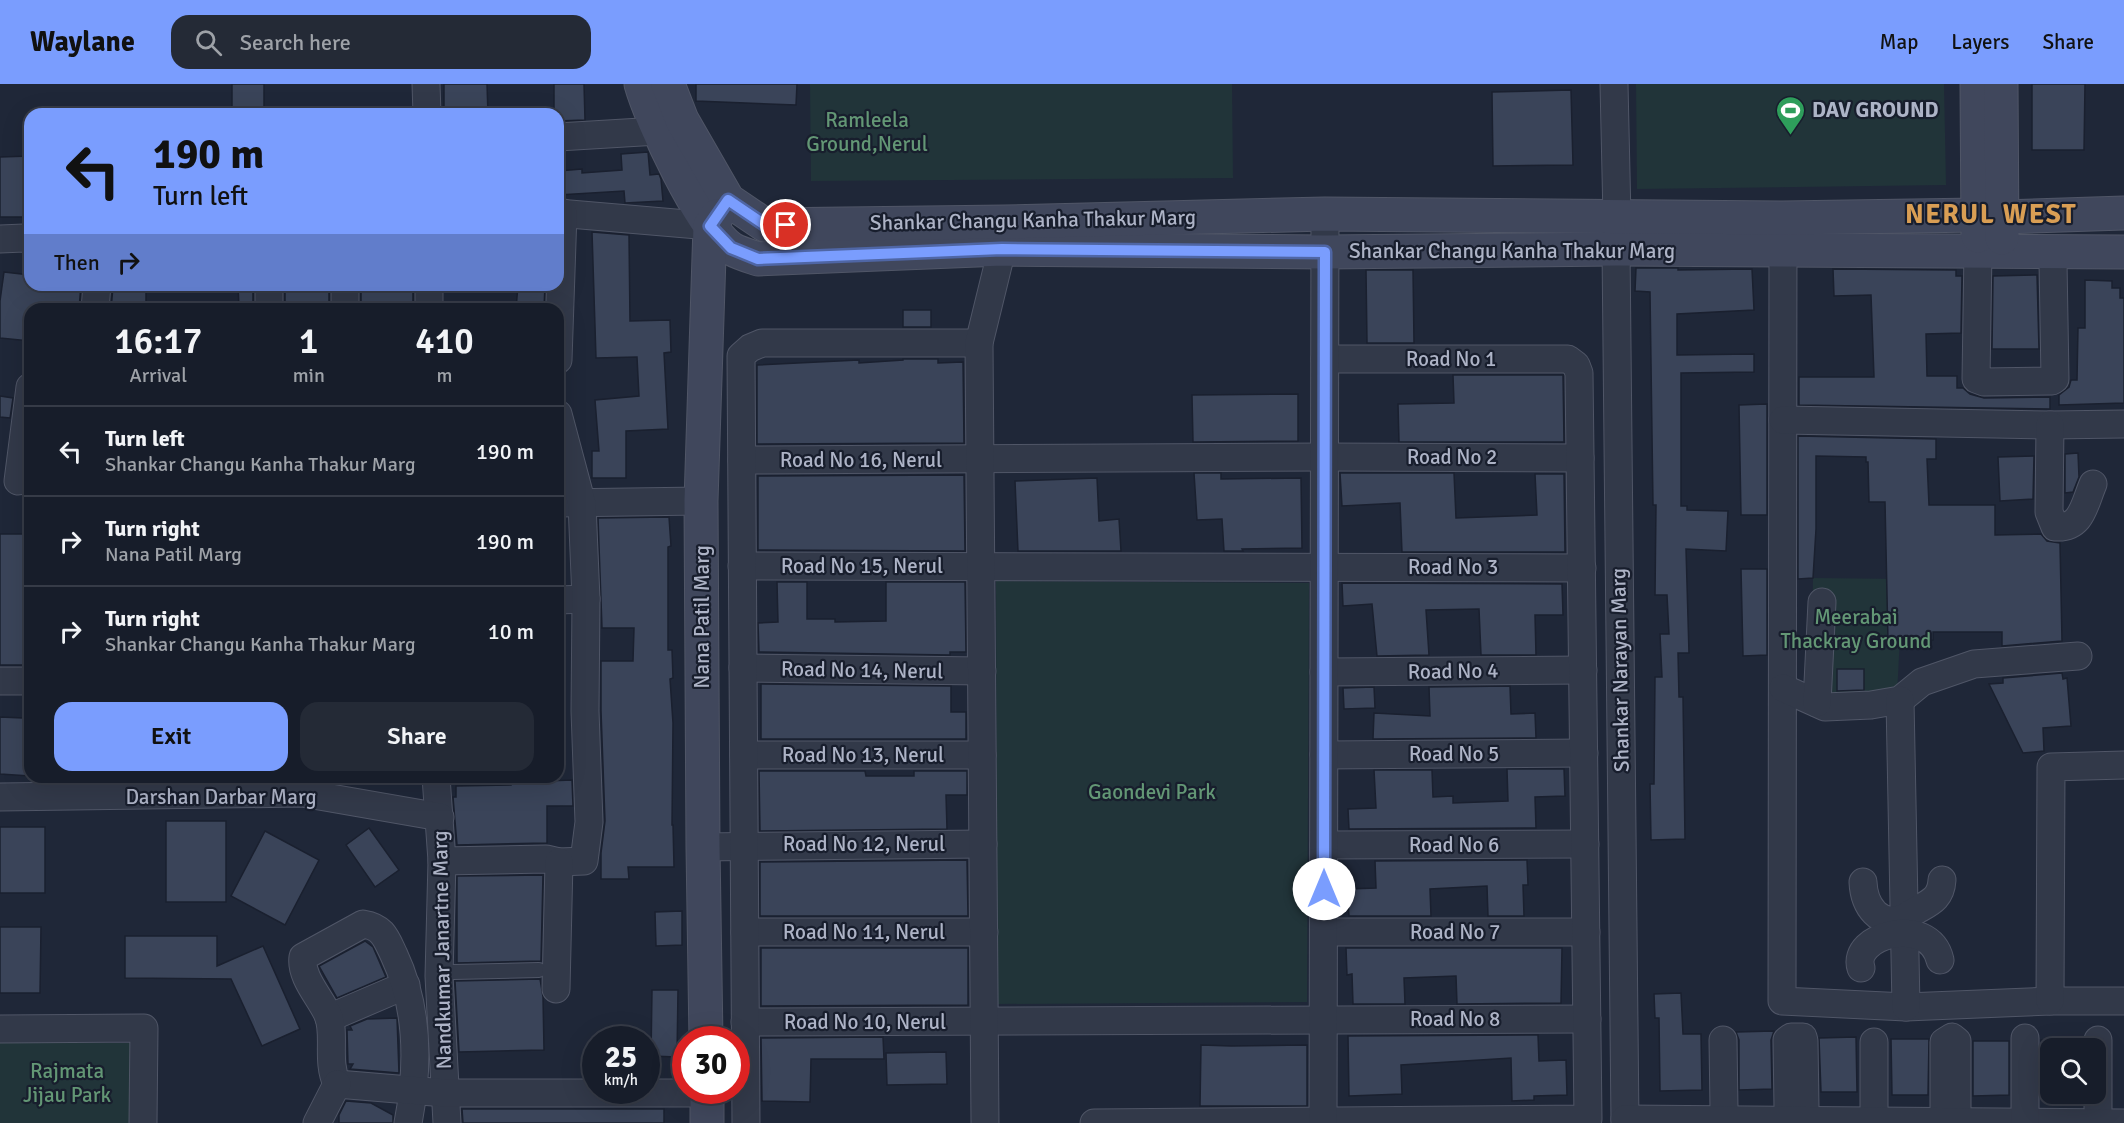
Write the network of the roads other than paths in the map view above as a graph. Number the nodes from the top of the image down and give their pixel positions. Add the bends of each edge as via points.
1 (426, 84) edge
2 (641, 84) edge
3 (668, 84) edge
4 (1614, 84) edge
5 (1977, 84) edge
6 (2001, 84) edge
7 (427, 108) edge
8 (658, 131) junction
9 (564, 137) edge
10 (564, 213) edge
11 (719, 213) junction
12 (2124, 213) edge
13 (1325, 214) junction
14 (1989, 216) junction
15 (1783, 218) junction
16 (1617, 233) junction
17 (1004, 235) junction
18 (24, 238) edge
19 (0, 239) edge
20 (1783, 250) junction
21 (1990, 250) junction
22 (2050, 250) junction
23 (1325, 252) junction
24 (2124, 252) edge
25 (979, 343) junction
26 (1324, 358) junction
27 (1783, 420) junction
28 (2124, 424) edge
29 (2050, 425) junction
30 (24, 427) edge
31 (1324, 457) junction
32 (564, 458) edge
33 (1580, 458) junction
34 (742, 460) junction
35 (980, 460) junction
36 (16, 481) edge
37 (2093, 484) dead end
38 (702, 501) junction
39 (570, 503) edge
40 (742, 566) junction
41 (981, 566) junction
42 (1324, 567) junction
43 (1582, 567) junction
44 (586, 599) junction
45 (564, 600) edge
46 (1822, 602) dead end
47 (2078, 656) dead end
48 (743, 668) junction
49 (1583, 670) junction
50 (982, 671) junction
51 (1324, 672) junction
52 (0, 681) edge
53 (24, 681) edge
54 (1783, 688) junction
55 (1900, 700) junction
56 (1817, 703) junction
57 (1584, 753) junction
58 (744, 755) junction
59 (982, 755) junction
60 (1324, 755) junction
61 (2124, 765) edge
62 (437, 783) edge
63 (302, 785) edge
64 (92, 787) edge
65 (0, 797) edge
66 (440, 817) junction
67 (983, 844) junction
68 (1585, 844) junction
69 (744, 845) junction
70 (1324, 845) junction
71 (703, 847) junction
72 (442, 861) junction
73 (559, 861) junction
74 (1942, 880) dead end
75 (1863, 882) dead end
76 (1904, 925) junction
77 (745, 932) junction
78 (984, 932) junction
79 (1586, 932) junction
80 (1324, 933) junction
81 (1940, 960) dead end
82 (1861, 968) dead end
83 (439, 976) junction
84 (547, 980) joint
85 (406, 985) junction
86 (2050, 1001) junction
87 (2124, 1001) edge
88 (1906, 1007) junction
89 (329, 1018) junction
90 (1324, 1019) junction
91 (1587, 1019) junction
92 (984, 1021) junction
93 (745, 1022) junction
94 (706, 1026) edge
95 (0, 1029) edge
96 (2025, 1038) dead end
97 (1723, 1040) dead end
98 (1874, 1042) dead end
99 (2106, 1082) edge
100 (337, 1084) junction
101 (414, 1091) junction
102 (445, 1094) junction
103 (672, 1101) edge
104 (2111, 1108) edge
105 (1724, 1109) junction
106 (1874, 1114) junction
107 (2025, 1115) edge
108 (1633, 1117) edge
109 (1323, 1122) edge
110 (143, 1123) edge
111 (317, 1123) edge
112 (408, 1123) edge
113 (447, 1123) edge
114 (746, 1123) edge
115 (985, 1123) edge
116 (1094, 1123) edge
117 (2124, 1123) edge

1 - 7 street
2 - 8 street, Shankar Changu Kanha Thakur Marg
3 - 11 street, Shankar Changu Kanha Thakur Marg
4 - 16 street, Shankar Narayan Marg
5 - 14 street
6 - 14 street
8 - 9 street
8 - 11 street, Shankar Changu Kanha Thakur Marg
10 - 11 street
11 - 17 street, Shankar Changu Kanha Thakur Marg via 765,225
11 - 38 street, Nana Patil Marg
12 - 14 street, Shankar Changu Kanha Thakur Marg
13 - 16 street, Shankar Changu Kanha Thakur Marg
13 - 17 street, Shankar Changu Kanha Thakur Marg
13 - 23 street
14 - 15 street, Shankar Changu Kanha Thakur Marg
14 - 21 street
15 - 16 street, Shankar Changu Kanha Thakur Marg
15 - 20 street
16 - 20 street, Shankar Changu Kanha Thakur Marg
16 - 23 street, Shankar Changu Kanha Thakur Marg
16 - 108 street, Shankar Narayan Marg
17 - 23 street, Shankar Changu Kanha Thakur Marg
17 - 25 street
18 - 19 street
20 - 21 street, Shankar Changu Kanha Thakur Marg
20 - 27 street
21 - 22 street, Shankar Changu Kanha Thakur Marg
21 - 22 street via 1976,379 1984,382 2021,371 2055,379 2045,324 2053,262
22 - 24 street, Shankar Changu Kanha Thakur Marg
23 - 26 street
25 - 34 street via 762,343 750,348 741,356
25 - 35 street
26 - 31 street
26 - 33 street, Road No 1 via 1568,359 1579,373
27 - 29 street
27 - 54 street
28 - 29 street
29 - 37 street via 2049,512 2055,526 2077,522
30 - 36 street
31 - 33 street, Road No 2
31 - 35 street, Road No 2
31 - 42 street
32 - 39 street
33 - 43 street
34 - 35 street, Road No 16, Nerul
34 - 40 street
35 - 41 street
38 - 39 street
38 - 71 street, Nana Patil Marg
39 - 44 street
40 - 41 street, Road No 15, Nerul
40 - 48 street
41 - 42 street, Road No 15, Nerul
41 - 50 street
42 - 43 street, Road No 3
42 - 51 street
43 - 49 street
44 - 45 street
44 - 73 street via 589,822 584,861
46 - 56 street
47 - 55 street via 1974,664 1922,682
48 - 50 street, Road No 14, Nerul
48 - 58 street
49 - 51 street, Road No 4
49 - 57 street
50 - 59 street
51 - 60 street
52 - 53 street
54 - 56 street
54 - 88 street via 1782,1001
55 - 56 street via 1825,707
55 - 76 street
57 - 60 street, Road No 5
57 - 68 street
58 - 59 street, Road No 13, Nerul
58 - 69 street
59 - 67 street
60 - 70 street
61 - 86 street via 2051,767
62 - 66 street, Nandkumar Janartne Marg
63 - 64 street, Darshan Darbar Marg
63 - 66 street, Darshan Darbar Marg
64 - 65 street, Darshan Darbar Marg
66 - 72 street, Nandkumar Janartne Marg
67 - 69 street, Road No 12, Nerul
67 - 78 street
68 - 70 street, Road No 6
68 - 79 street
69 - 71 street, Road No 12, Nerul
69 - 77 street
70 - 80 street
71 - 94 street, Nana Patil Marg
72 - 73 street
72 - 83 street, Nandkumar Janartne Marg
73 - 84 street
74 - 76 street via 1935,900
75 - 76 street via 1863,894 1875,915
76 - 81 street via 1931,945
76 - 82 street via 1867,947 1859,963
76 - 88 street
77 - 78 street, Road No 11, Nerul
77 - 93 street
78 - 92 street
79 - 80 street, Road No 7
79 - 91 street
80 - 90 street
83 - 84 lane via 453,972
83 - 102 street, Nandkumar Janartne Marg
85 - 89 street
85 - 89 street via 383,932 363,924 303,957 302,967
85 - 101 street via 413,1019
86 - 87 street
86 - 88 street
89 - 100 street via 332,1072
90 - 91 street, Road No 8
90 - 92 street, Road No 8
90 - 109 street
91 - 109 street via 1588,1119
92 - 93 street, Road No 10, Nerul
92 - 115 street
93 - 114 street
95 - 110 street via 144,1028
96 - 107 street
97 - 105 street
98 - 106 street
99 - 104 street
100 - 101 street
100 - 111 street
101 - 102 street
101 - 112 street
102 - 103 street
102 - 113 street, Nandkumar Janartne Marg
104 - 107 street
105 - 106 street via 1796,1108
105 - 108 street
106 - 107 street
106 - 107 street via 1950,1108
106 - 108 street
107 - 117 street
109 - 116 street

